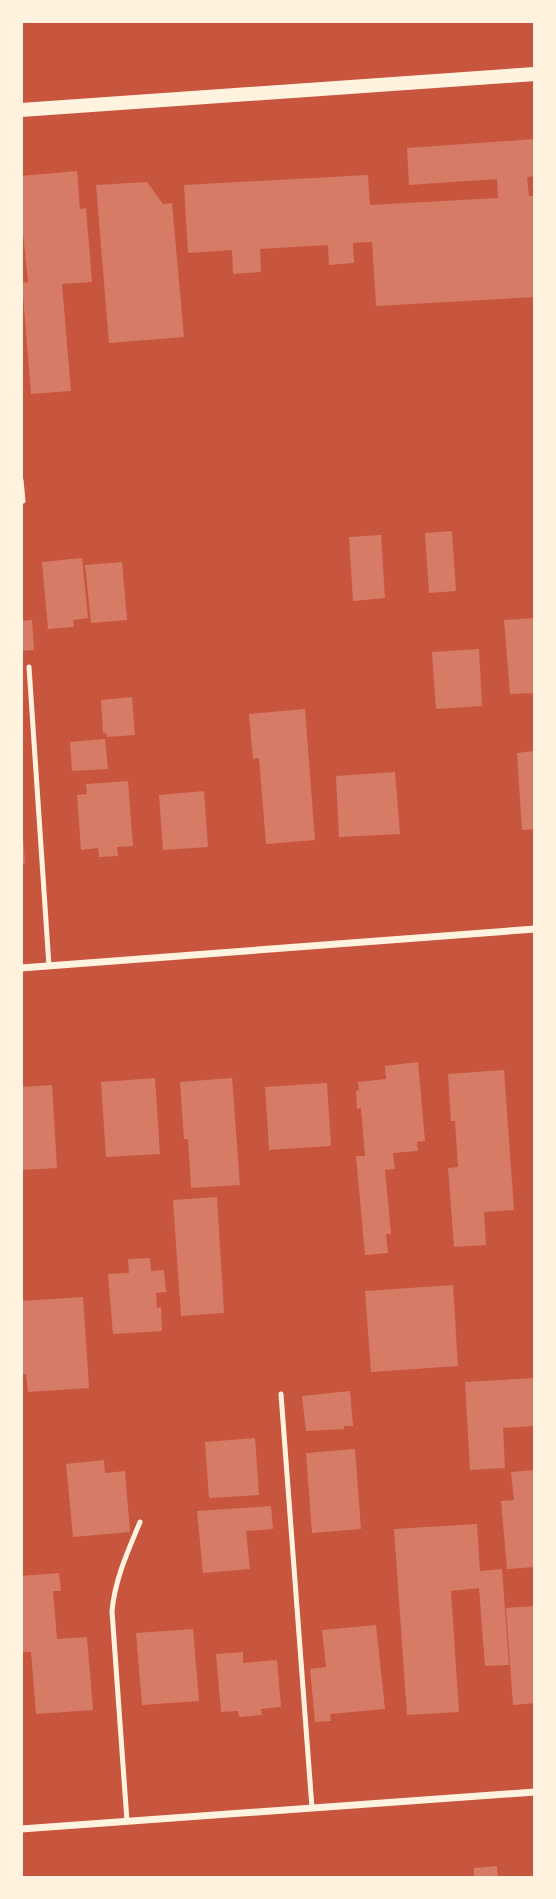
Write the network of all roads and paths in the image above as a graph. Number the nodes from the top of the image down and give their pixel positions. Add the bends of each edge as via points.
1 (535, 74) edge
2 (21, 110) edge
3 (21, 480) edge
4 (23, 501) dead end
5 (29, 667) dead end
6 (535, 929) edge
7 (49, 966) junction
8 (21, 968) edge
9 (281, 1394) dead end
10 (140, 1522) dead end
11 (535, 1791) edge
12 (312, 1808) junction
13 (127, 1821) junction
14 (21, 1829) edge

1 - 2 main road
3 - 4 lane
5 - 7 lane
6 - 7 street
7 - 8 street
9 - 12 lane
10 - 13 lane via 112,1611
11 - 12 street
12 - 13 street
13 - 14 street

